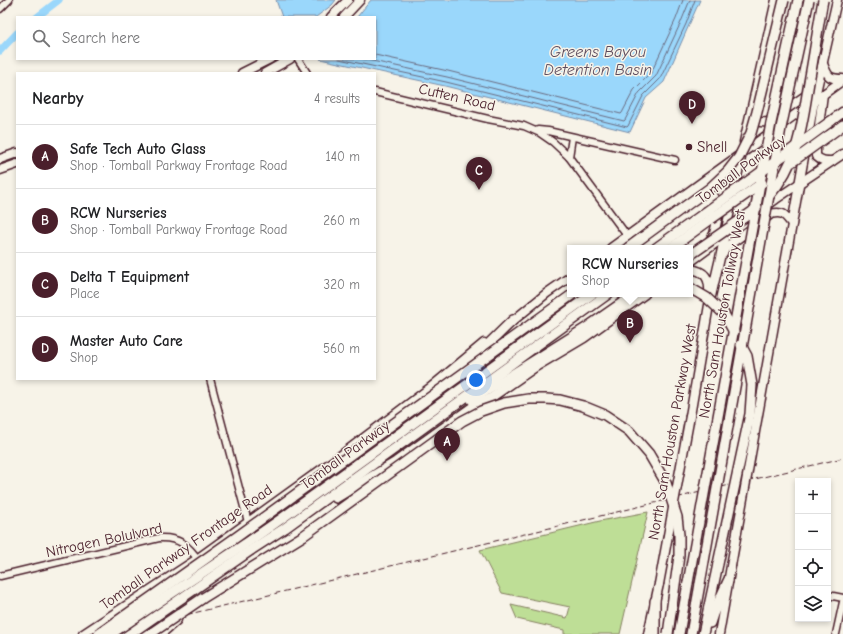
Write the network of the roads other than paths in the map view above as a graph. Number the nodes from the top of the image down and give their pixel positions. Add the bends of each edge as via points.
1 (9, 0) edge
2 (348, 0) edge
3 (360, 0) edge
4 (776, 0) edge
5 (784, 0) edge
6 (798, 0) edge
7 (809, 0) edge
8 (823, 0) edge
9 (837, 0) edge
10 (0, 8) edge
11 (331, 16) edge
12 (345, 16) edge
13 (268, 60) edge
14 (288, 60) edge
15 (299, 60) edge
16 (823, 62) junction
17 (244, 72) edge
18 (267, 72) edge
19 (306, 72) edge
20 (819, 79) junction
21 (843, 80) edge
22 (376, 92) edge
23 (823, 94) junction
24 (814, 101) junction
25 (751, 109) junction
26 (843, 112) edge
27 (789, 119) junction
28 (843, 125) edge
29 (532, 130) junction
30 (808, 135) junction
31 (572, 137) junction
32 (742, 153) junction
33 (16, 154) edge
34 (843, 154) edge
35 (569, 157) junction
36 (0, 160) edge
37 (675, 160) dead end
38 (832, 161) junction
39 (16, 164) edge
40 (0, 170) edge
41 (799, 184) junction
42 (692, 189) junction
43 (731, 203) junction
44 (708, 215) junction
45 (751, 218) junction
46 (792, 224) junction
47 (628, 237) junction
48 (724, 238) junction
49 (616, 245) edge
50 (632, 245) edge
51 (661, 245) edge
52 (674, 245) edge
53 (693, 258) edge
54 (693, 258) edge
55 (693, 258) edge
56 (720, 258) junction
57 (693, 269) edge
58 (567, 279) edge
59 (693, 290) edge
60 (567, 292) edge
61 (569, 297) edge
62 (588, 297) edge
63 (604, 297) edge
64 (631, 297) edge
65 (641, 297) edge
66 (709, 306) junction
67 (513, 320) junction
68 (210, 380) edge
69 (437, 392) junction
70 (490, 399) junction
71 (389, 441) junction
72 (394, 450) junction
73 (248, 522) junction
74 (285, 528) junction
75 (248, 547) junction
76 (198, 559) junction
77 (0, 576) edge
78 (728, 581) junction
79 (215, 587) junction
80 (831, 596) edge
81 (843, 598) edge
82 (654, 601) junction
83 (843, 602) edge
84 (83, 634) edge
85 (99, 634) edge
86 (111, 634) edge
87 (130, 634) edge
88 (150, 634) edge
89 (161, 634) edge
90 (648, 634) edge
91 (655, 634) edge
92 (668, 634) edge
93 (679, 634) edge
94 (691, 634) edge
95 (703, 634) edge
96 (707, 634) edge
97 (719, 634) edge
98 (836, 634) edge

1 - 10 street
2 - 11 main road
3 - 12 main road
4 - 25 main road, North Sam Houston Parkway West
5 - 50 highway, bridge via 757,112 739,157 710,188
6 - 93 highway, North Sam Houston Tollway West, bridge via 771,123
7 - 94 highway, North Sam Houston Tollway West, bridge via 780,135
8 - 53 highway, bridge via 803,120 789,167 778,186 764,202
9 - 16 main road
13 - 17 main road
14 - 18 main road
15 - 19 street
16 - 20 main road
16 - 21 main road via 829,76
20 - 24 main road
20 - 25 main road via 805,96 768,122 756,120
21 - 23 main road
22 - 29 street, Cutten Road via 524,126
23 - 24 main road
23 - 38 main road via 816,156 819,160
24 - 27 main road
24 - 30 main road
25 - 32 main road, North Sam Houston Parkway West
26 - 44 highway, Tomball Parkway, bridge
27 - 30 main road via 804,126
27 - 32 main road
28 - 44 highway, Tomball Parkway, bridge
29 - 31 street, Cutten Road
29 - 35 street, Cutten Road via 553,142
30 - 41 main road
31 - 35 street
31 - 37 street, Cutten Road
32 - 42 main road
32 - 43 main road, North Sam Houston Parkway West
33 - 36 main road
34 - 38 main road
35 - 47 street, Cutten Road
38 - 41 main road
39 - 40 main road
41 - 45 main road
41 - 46 main road
42 - 47 main road
42 - 54 main road via 716,182 722,188 723,195 714,234
43 - 45 main road via 735,217 743,220
43 - 48 main road, North Sam Houston Parkway West
44 - 51 highway, Tomball Parkway
44 - 52 highway, Tomball Parkway
45 - 48 main road
46 - 56 main road via 782,213 771,214 725,248
46 - 78 main road, bridge
47 - 49 main road
48 - 55 main road
48 - 56 main road, North Sam Houston Parkway West
56 - 66 main road, North Sam Houston Parkway West
57 - 66 main road via 703,273 707,278 710,286
58 - 67 main road, Tomball Parkway Frontage Road
59 - 95 highway, bridge via 707,298 724,314 748,356 752,385 750,414
60 - 69 highway, bridge via 468,365
61 - 69 highway, bridge
62 - 71 highway, Tomball Parkway
63 - 72 highway, Tomball Parkway
64 - 72 highway
65 - 70 main road via 584,338 537,366
66 - 82 main road, North Sam Houston Parkway West, bridge
67 - 71 highway
67 - 73 main road, Tomball Parkway Frontage Road via 430,388
68 - 73 street
69 - 85 highway, bridge
70 - 74 highway via 473,407 396,462
70 - 79 main road via 307,529
71 - 75 highway, Tomball Parkway via 281,519
72 - 74 highway, Tomball Parkway
73 - 76 main road, Tomball Parkway Frontage Road
74 - 75 highway, Tomball Parkway
75 - 86 highway, Tomball Parkway, bridge
75 - 87 highway, Tomball Parkway, bridge
76 - 77 street, Nitrogen Bolulvard via 185,544 174,539 160,538
76 - 79 street, Nitrogen Bolulvard
76 - 84 main road, Tomball Parkway Frontage Road
78 - 96 highway
78 - 97 main road
79 - 89 main road
80 - 81 street
82 - 90 main road, North Sam Houston Parkway West
82 - 91 highway
83 - 98 street
88 - 92 highway, bridge via 303,536 462,421 504,403 529,399 560,400 605,415 629,431 649,454 666,483 677,517 679,535 679,556

